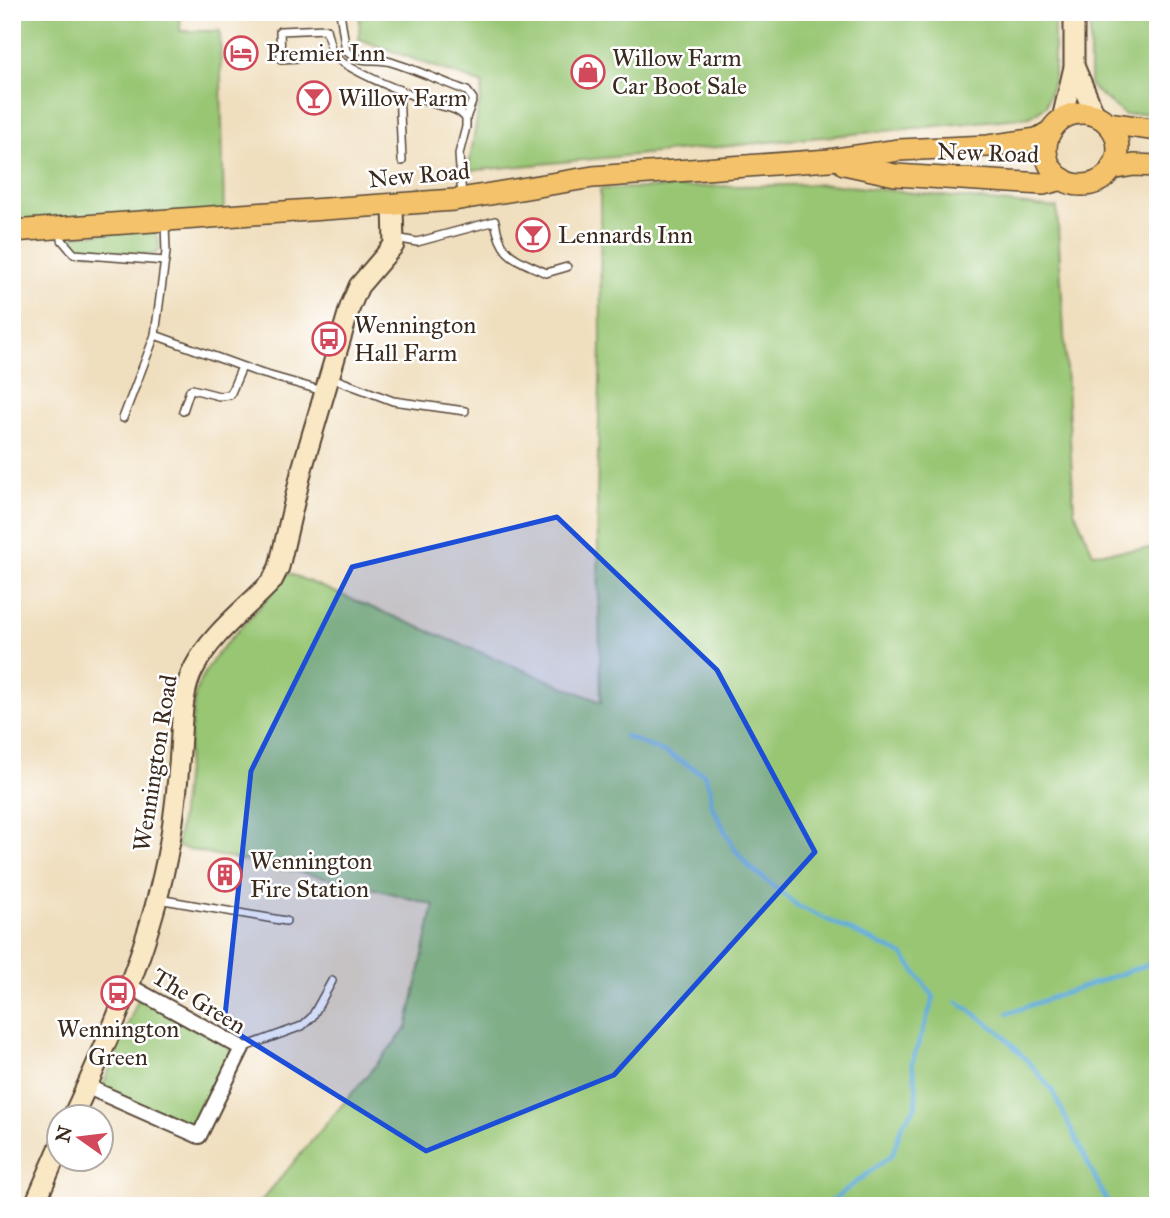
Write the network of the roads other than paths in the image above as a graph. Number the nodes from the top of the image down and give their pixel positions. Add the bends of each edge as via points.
1 (340, 12) edge
2 (1074, 12) edge
3 (333, 56) junction
4 (1074, 67) junction
5 (399, 89) junction
6 (466, 118) junction
7 (1101, 119) junction
8 (1056, 125) junction
9 (1158, 130) edge
10 (829, 160) junction
11 (402, 161) dead end
12 (1158, 166) edge
13 (1111, 169) junction
14 (1063, 179) junction
15 (462, 198) junction
16 (393, 204) junction
17 (164, 220) junction
18 (63, 227) junction
19 (12, 231) edge
20 (396, 238) junction
21 (165, 261) junction
22 (567, 267) dead end
23 (155, 335) junction
24 (242, 367) junction
25 (326, 384) junction
26 (183, 411) dead end
27 (465, 411) dead end
28 (123, 418) dead end
29 (157, 899) junction
30 (286, 921) dead end
31 (332, 981) dead end
32 (129, 986) junction
33 (242, 1048) junction
34 (88, 1087) junction
35 (80, 1102) edge
36 (49, 1172) edge
37 (34, 1206) edge

1 - 6 lane via 346,51 364,61 391,62 467,91 473,99
2 - 4 main road
3 - 3 lane via 326,29 280,32 281,60
3 - 5 lane
4 - 7 main road
4 - 8 main road
5 - 6 lane via 459,110
5 - 11 lane
6 - 15 lane via 459,154
7 - 8 main road via 1072,114
7 - 9 main road
7 - 13 main road via 1114,134 1117,146
8 - 10 main road, New Road via 1037,139
8 - 14 main road via 1047,141 1048,163
10 - 14 main road, New Road via 895,175 1043,184
10 - 15 main road, New Road via 593,177
12 - 13 main road
13 - 14 main road via 1086,184
15 - 16 main road, New Road
16 - 17 main road, New Road
16 - 20 main road
17 - 18 main road, New Road
17 - 21 lane
18 - 19 main road, New Road
18 - 21 lane via 62,240 74,254
20 - 22 lane via 417,242 495,221 498,242 506,253 546,273
20 - 25 main road, Wennington Road via 359,286
21 - 23 lane
23 - 24 lane
23 - 28 lane
24 - 25 lane
24 - 26 lane via 230,395 192,389
25 - 27 lane via 393,401
25 - 29 main road, Wennington Road via 288,538 272,581 202,654 188,681 170,842
29 - 30 lane
29 - 32 main road, Wennington Road
31 - 33 lane via 308,1022
32 - 33 street, The Green
32 - 34 main road, Wennington Road
33 - 34 street, The Green via 199,1136
34 - 35 main road, Wennington Road
36 - 37 main road

